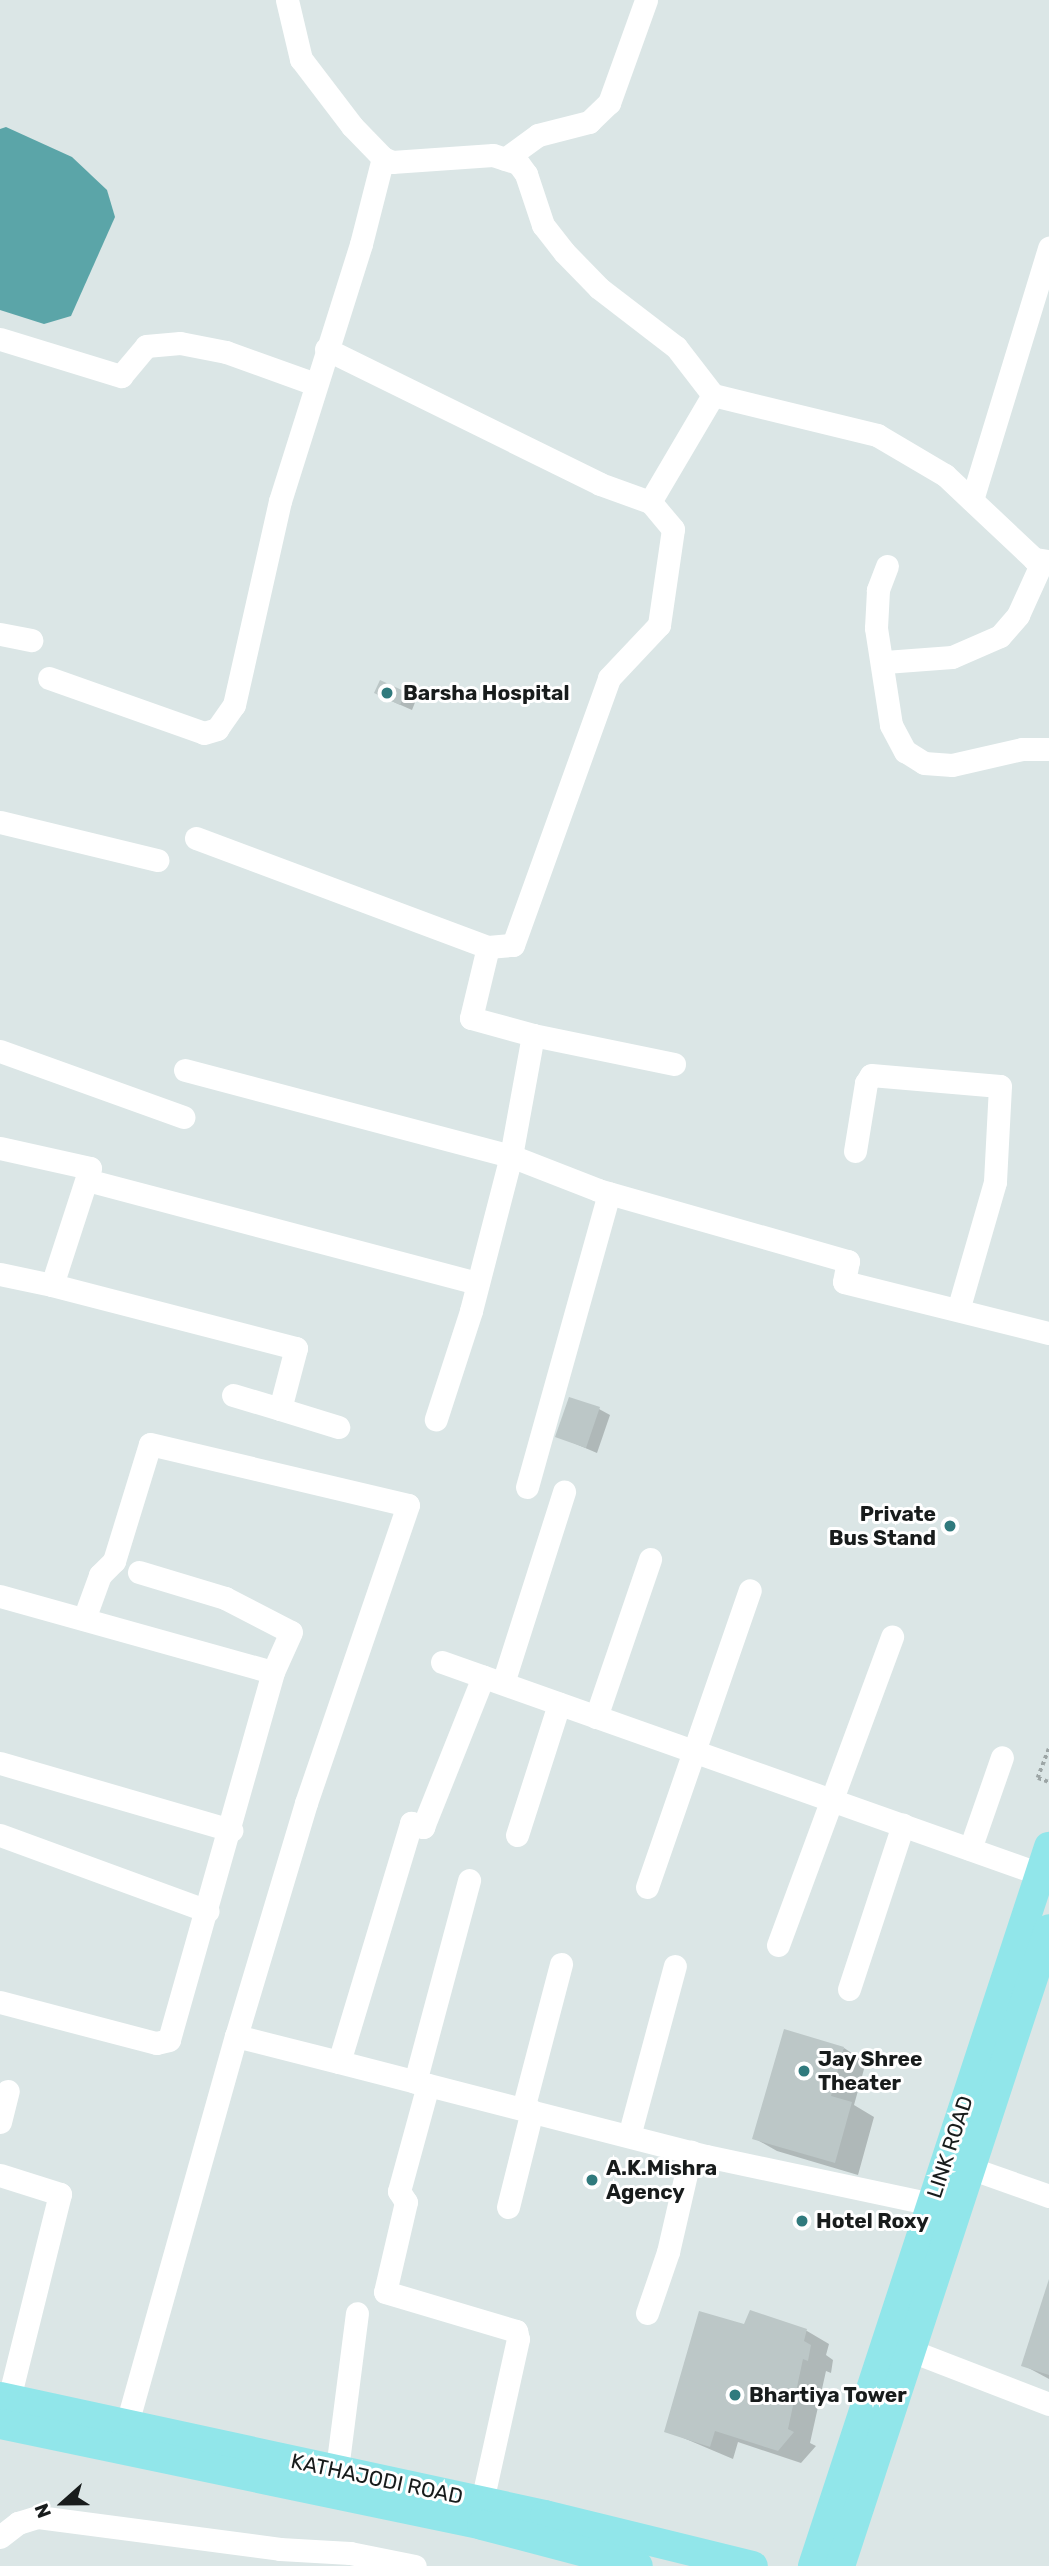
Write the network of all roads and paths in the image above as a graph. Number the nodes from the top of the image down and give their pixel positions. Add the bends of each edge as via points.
1 (287, 0) edge
2 (646, 0) edge
3 (383, 158) junction
4 (505, 159) junction
5 (1049, 248) edge
6 (0, 339) edge
7 (326, 349) junction
8 (316, 384) junction
9 (713, 395) junction
10 (972, 500) junction
11 (650, 502) junction
12 (1045, 561) edge
13 (887, 566) dead end
14 (0, 634) edge
15 (31, 640) dead end
16 (884, 662) junction
17 (49, 678) dead end
18 (1049, 749) edge
19 (0, 822) edge
20 (196, 838) dead end
21 (157, 860) dead end
22 (488, 947) junction
23 (534, 1035) junction
24 (0, 1051) edge
25 (674, 1064) dead end
26 (185, 1070) dead end
27 (183, 1117) dead end
28 (0, 1148) edge
29 (855, 1151) dead end
30 (511, 1156) junction
31 (87, 1180) junction
32 (609, 1193) junction
33 (0, 1274) edge
34 (478, 1283) junction
35 (52, 1285) junction
36 (958, 1310) junction
37 (1049, 1333) edge
38 (233, 1395) dead end
39 (280, 1409) junction
40 (436, 1419) dead end
41 (338, 1427) dead end
42 (527, 1487) dead end
43 (564, 1492) dead end
44 (650, 1559) dead end
45 (139, 1572) dead end
46 (750, 1590) dead end
47 (0, 1596) edge
48 (84, 1619) junction
49 (892, 1636) dead end
50 (442, 1662) dead end
51 (273, 1672) junction
52 (493, 1680) junction
53 (559, 1704) junction
54 (596, 1717) junction
55 (1049, 1749) edge
56 (696, 1752) junction
57 (1002, 1757) dead end
58 (0, 1763) edge
59 (1049, 1782) edge
60 (831, 1800) junction
61 (903, 1825) junction
62 (231, 1829) junction
63 (0, 1835) edge
64 (517, 1835) dead end
65 (970, 1849) junction
66 (1045, 1861) edge
67 (469, 1880) dead end
68 (647, 1887) dead end
69 (208, 1911) junction
70 (1049, 1929) edge
71 (778, 1945) dead end
72 (561, 1964) dead end
73 (676, 1966) dead end
74 (849, 1989) dead end
75 (0, 2002) edge
76 (236, 2036) junction
77 (339, 2062) junction
78 (422, 2083) junction
79 (8, 2091) dead end
80 (528, 2110) junction
81 (0, 2122) edge
82 (629, 2136) junction
83 (691, 2152) junction
84 (970, 2168) junction
85 (0, 2175) edge
86 (1049, 2196) edge
87 (932, 2204) junction
88 (508, 2207) dead end
89 (357, 2313) dead end
90 (647, 2314) dead end
91 (909, 2350) junction
92 (1049, 2404) edge
93 (3, 2407) edge
94 (126, 2427) junction
95 (337, 2469) junction
96 (482, 2501) junction
97 (0, 2537) edge
98 (415, 2566) edge
99 (638, 2566) edge
100 (753, 2566) edge
101 (813, 2566) edge
102 (839, 2566) edge

1 - 3 street via 300,59
2 - 4 street via 609,103 589,122 538,135
3 - 4 street via 392,162 493,155
3 - 7 street
4 - 9 street via 518,163 526,174 543,225 564,252 599,288 676,347
5 - 10 street
6 - 8 street via 121,376 146,346 180,343 226,352
7 - 8 street
7 - 11 street via 600,484
8 - 17 street via 279,501 241,689 217,729 204,733
9 - 10 street via 877,435 945,475
9 - 11 street
10 - 12 street
11 - 22 street via 673,529 659,625 609,678 513,945
12 - 16 street via 1018,615 1000,636 951,657
13 - 16 street via 878,590 876,628
14 - 15 street
16 - 18 street via 891,725 905,751 925,762 951,765 1022,749
19 - 21 street
20 - 22 street
22 - 23 street via 471,1018
23 - 25 street
23 - 30 street
24 - 27 street
26 - 30 street
28 - 31 street via 90,1168
29 - 36 street via 871,1075 1000,1086 995,1182
30 - 32 street
30 - 34 street
31 - 34 street
31 - 35 street
32 - 36 street via 848,1261 844,1282
32 - 42 street
33 - 35 street
34 - 40 street
35 - 39 street via 296,1348
36 - 37 street
38 - 39 street
39 - 41 street
43 - 52 street
44 - 54 street
45 - 51 street via 225,1598 291,1632
46 - 56 street
47 - 48 street
48 - 51 street
48 - 76 street via 100,1575 114,1561 150,1444 408,1505 306,1803
49 - 60 street
50 - 52 street
51 - 62 street
52 - 53 street
52 - 77 street via 423,1827 411,1823
53 - 54 street
53 - 64 street
54 - 56 street
55 - 59 path via 1038,1778
56 - 60 street
56 - 68 street
57 - 65 street
58 - 62 street
60 - 61 street
60 - 71 street
61 - 65 street
61 - 74 street
62 - 69 street
63 - 69 street
65 - 66 street
66 - 87 main road, LINK ROAD
67 - 78 street
69 - 75 street via 172,2033 164,2043
70 - 84 main road, LINK ROAD
72 - 80 street
73 - 82 street
76 - 77 street
76 - 94 street
77 - 78 street
78 - 80 street
78 - 96 street via 399,2191 406,2202 385,2292 516,2331 518,2339
79 - 81 street
80 - 82 street
80 - 88 street
82 - 83 street
83 - 87 street
83 - 90 street via 668,2252
84 - 86 street
84 - 91 main road, LINK ROAD
85 - 93 street via 60,2194
87 - 101 main road, LINK ROAD
89 - 95 street
91 - 92 street
91 - 102 main road, LINK ROAD
93 - 94 main road, KATHAJODI ROAD
93 - 99 main road, KATHAJODI ROAD
94 - 95 main road, KATHAJODI ROAD
95 - 96 main road, KATHAJODI ROAD
96 - 100 main road, KATHAJODI ROAD
97 - 98 street via 18,2523 38,2518 280,2549 351,2553

